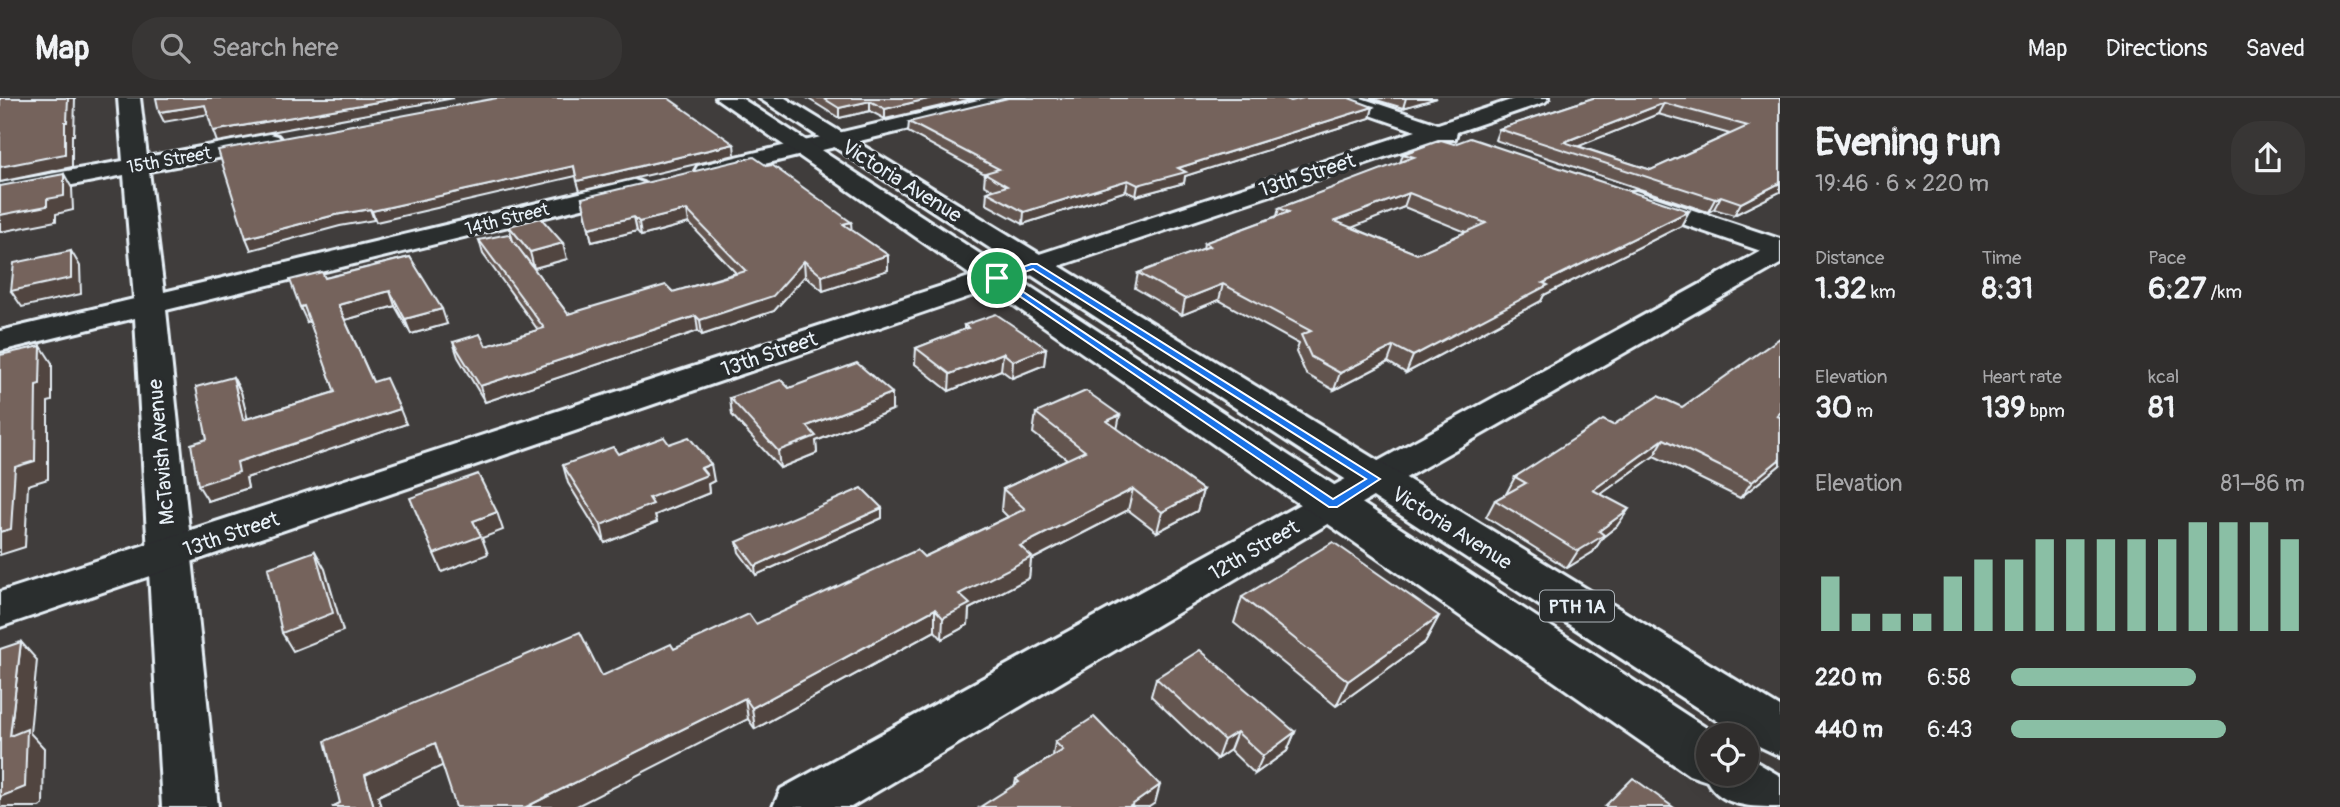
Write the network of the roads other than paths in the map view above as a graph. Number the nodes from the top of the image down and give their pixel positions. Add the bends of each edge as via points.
1 (129, 98) edge
2 (727, 98) edge
3 (770, 98) edge
4 (1014, 98) edge
5 (1340, 98) edge
6 (1538, 98) edge
7 (1438, 132) junction
8 (285, 138) edge
9 (821, 144) junction
10 (1476, 145) edge
11 (135, 166) junction
12 (685, 176) edge
13 (659, 183) edge
14 (0, 191) edge
15 (1616, 192) edge
16 (1780, 250) edge
17 (1034, 265) junction
18 (997, 278) junction
19 (150, 305) junction
20 (0, 341) edge
21 (1374, 479) junction
22 (1333, 505) junction
23 (169, 555) junction
24 (0, 610) edge
25 (1780, 734) edge
26 (1696, 750) edge
27 (1749, 786) edge
28 (1780, 806) edge
29 (190, 807) edge
30 (801, 807) edge

1 - 11 street, McTavish Avenue
2 - 9 street, Victoria Avenue / PTH 1A
3 - 9 street, Victoria Avenue / PTH 1A
4 - 9 street
5 - 7 street
6 - 7 street, 13th Street
7 - 10 street
7 - 17 street, 13th Street
8 - 11 street, 15th Street
9 - 12 street
9 - 17 street, Victoria Avenue / PTH 1A
9 - 18 street, Victoria Avenue / PTH 1A
11 - 14 street, 15th Street
11 - 19 street, McTavish Avenue
13 - 19 street, 14th Street
15 - 16 street
16 - 21 street, 12th Street
17 - 18 street, 13th Street
17 - 21 street, Victoria Avenue / PTH 1A
18 - 22 street, Victoria Avenue / PTH 1A
18 - 23 street, 13th Street
19 - 20 street, 14th Street
19 - 23 street, McTavish Avenue
21 - 22 street, 12th Street
21 - 25 street, Victoria Avenue / PTH 1A
22 - 26 street, Victoria Avenue / PTH 1A
22 - 30 street, 12th Street
23 - 24 street, 13th Street
23 - 29 street, McTavish Avenue
27 - 28 street

